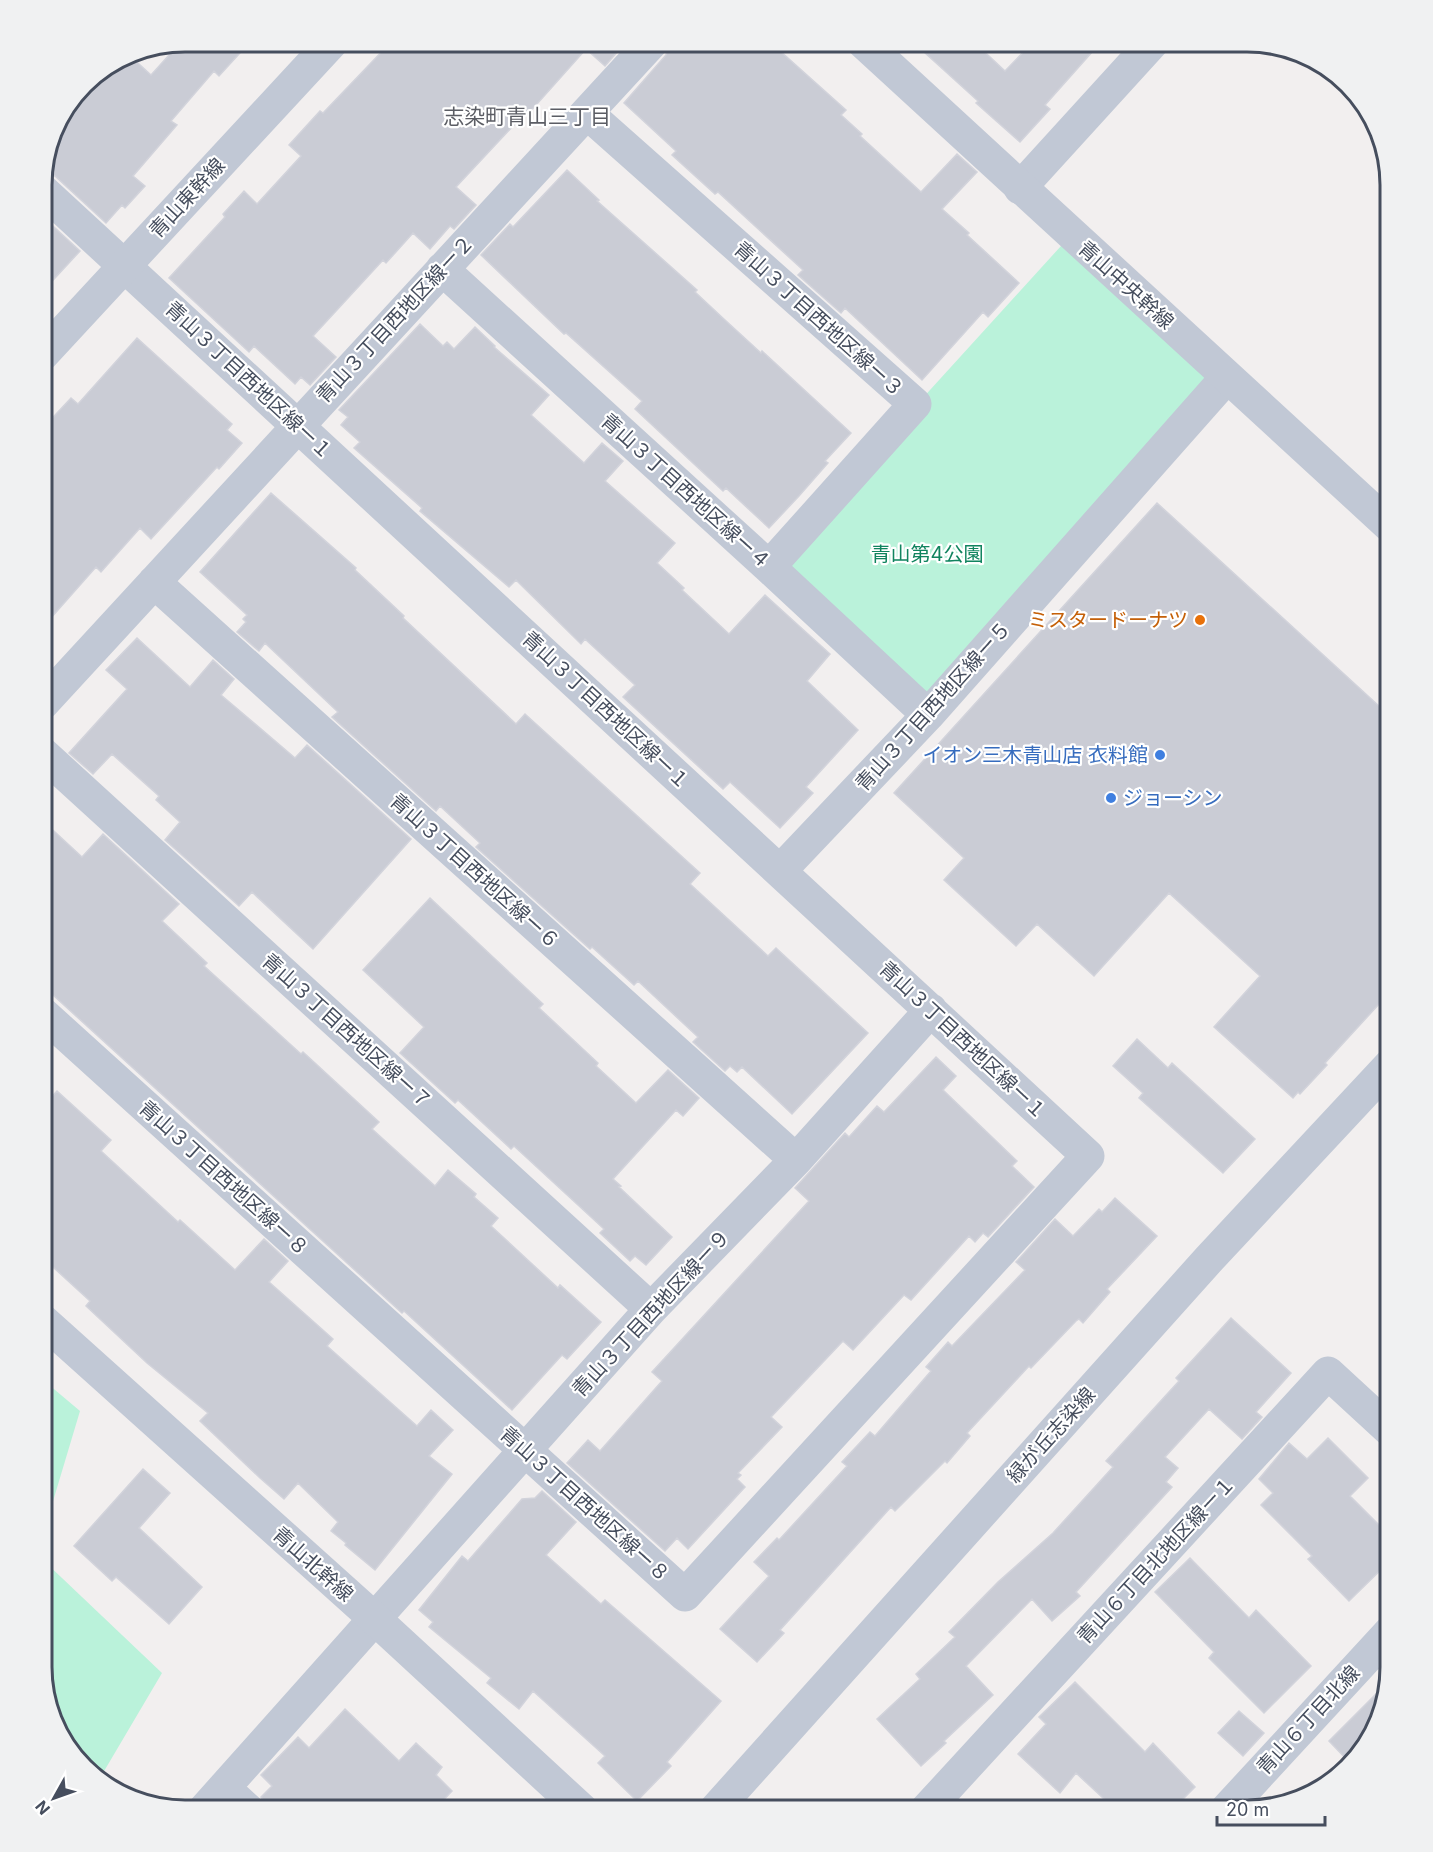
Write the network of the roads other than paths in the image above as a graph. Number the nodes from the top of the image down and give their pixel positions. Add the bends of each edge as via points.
1 (322, 53) edge
2 (641, 53) edge
3 (875, 53) edge
4 (1143, 53) edge
5 (587, 112) junction
6 (1020, 188) junction
7 (53, 200) edge
8 (124, 265) junction
9 (442, 269) junction
10 (53, 343) edge
11 (1227, 377) junction
12 (298, 425) junction
13 (1380, 517) edge
14 (769, 567) junction
15 (154, 582) junction
16 (53, 692) edge
17 (928, 715) junction
18 (53, 763) edge
19 (780, 871) junction
20 (931, 1010) junction
21 (52, 1022) edge
22 (1380, 1076) edge
23 (1088, 1156) joint
24 (796, 1160) junction
25 (651, 1310) junction
26 (52, 1329) edge
27 (1380, 1421) edge
28 (525, 1450) junction
29 (375, 1619) junction
30 (1380, 1643) edge
31 (227, 1800) edge
32 (571, 1800) edge
33 (724, 1800) edge
34 (935, 1800) edge
35 (1235, 1800) edge

1 - 8 street, 青山東幹線
2 - 5 street, 青山３丁目西地区線ー２
3 - 6 street, 青山中央幹線
4 - 6 street
5 - 9 street, 青山３丁目西地区線ー２
5 - 14 street, 青山３丁目西地区線ー３ via 915,404
6 - 11 street, 青山中央幹線
7 - 8 street, 青山３丁目西地区線ー１
8 - 10 street, 青山東幹線
8 - 12 street, 青山３丁目西地区線ー１
9 - 12 street, 青山３丁目西地区線ー２
9 - 14 street, 青山３丁目西地区線ー４
11 - 13 street, 青山中央幹線
11 - 17 street, 青山３丁目西地区線ー５
12 - 15 street, 青山３丁目西地区線ー２
12 - 19 street, 青山３丁目西地区線ー１
14 - 17 street, 青山３丁目西地区線ー４
15 - 16 street, 青山３丁目西地区線ー２
15 - 24 street, 青山３丁目西地区線ー６
17 - 19 street, 青山３丁目西地区線ー５
18 - 25 street, 青山３丁目西地区線ー７
19 - 20 street, 青山３丁目西地区線ー１
20 - 23 street, 青山３丁目西地区線ー１
20 - 24 street, 青山３丁目西地区線ー９
21 - 28 street, 青山３丁目西地区線ー８
22 - 33 street, 緑が丘志染線 via 1209,1259
23 - 28 street, 青山３丁目西地区線ー８ via 685,1595
24 - 25 street, 青山３丁目西地区線ー９
25 - 28 street, 青山３丁目西地区線ー９
26 - 29 street, 青山北幹線
27 - 34 street, 青山６丁目北地区線ー１ via 1328,1373
28 - 29 street, 青山３丁目西地区線ー９
29 - 31 street, 青山３丁目西地区線ー９
29 - 32 street, 青山北幹線
30 - 35 street, 青山６丁目北線

